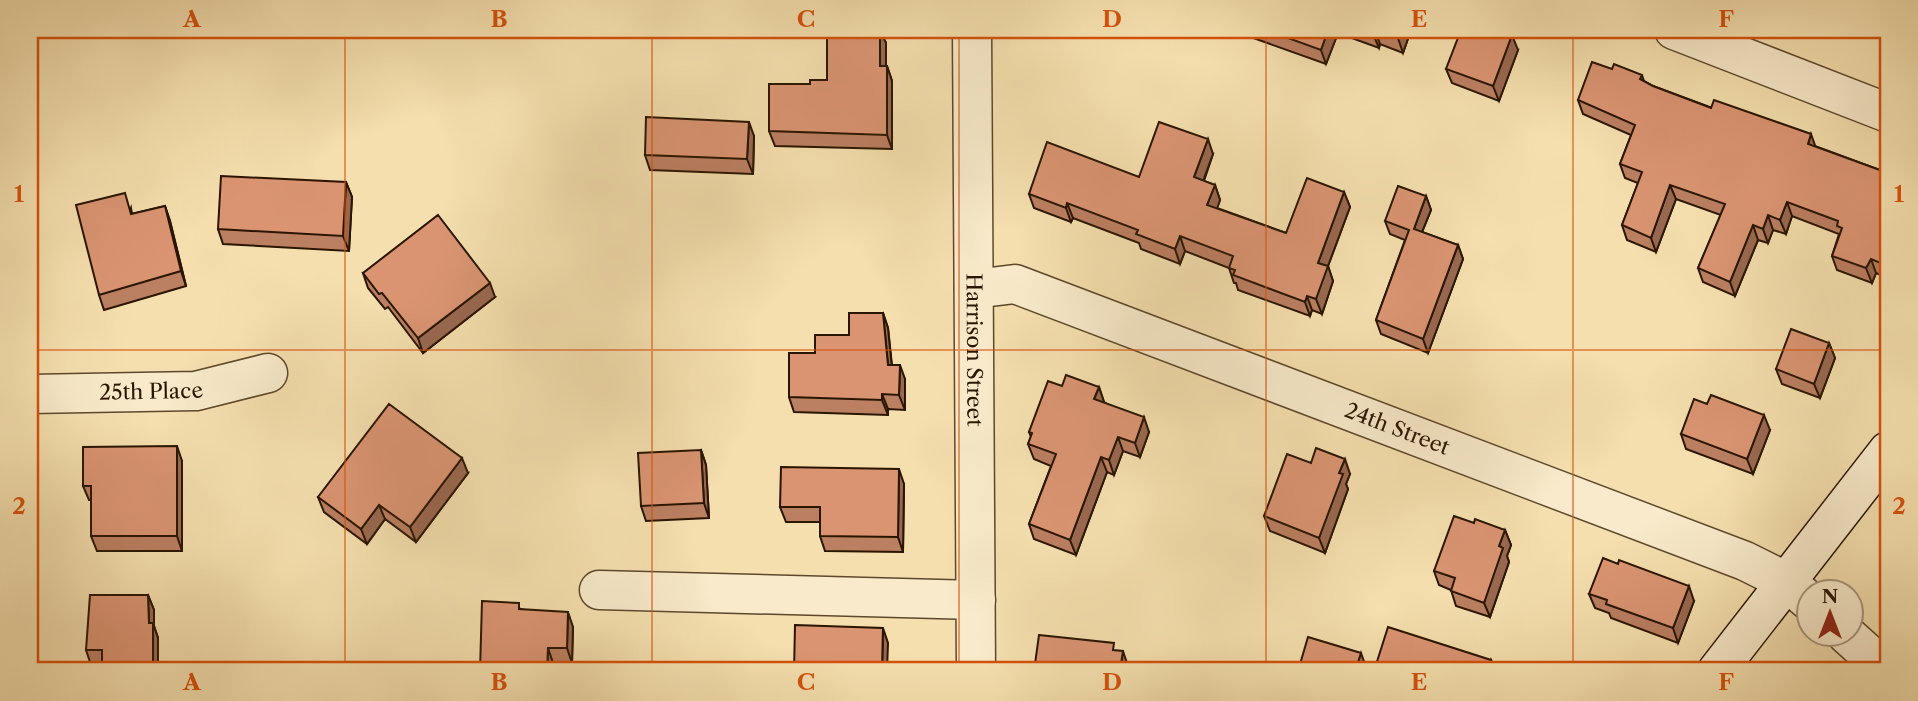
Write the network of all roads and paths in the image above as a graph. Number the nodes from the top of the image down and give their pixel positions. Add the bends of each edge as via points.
1 (972, 30) edge
2 (1674, 30) edge
3 (1888, 113) edge
4 (974, 289) junction
5 (268, 373) dead end
6 (30, 394) edge
7 (1888, 451) edge
8 (1807, 578) edge
9 (599, 590) dead end
10 (1796, 591) edge
11 (1796, 594) edge
12 (976, 600) junction
13 (1861, 648) edge
14 (976, 671) edge
15 (1717, 671) edge
16 (1888, 671) edge

1 - 4 street, Harrison Street
2 - 3 street
4 - 10 street, 24th Street via 1015,285 1745,561
4 - 12 street, Harrison Street
5 - 6 street, 25th Place via 196,391
7 - 8 street
9 - 12 street
11 - 15 street
12 - 14 street, Harrison Street
13 - 16 street

